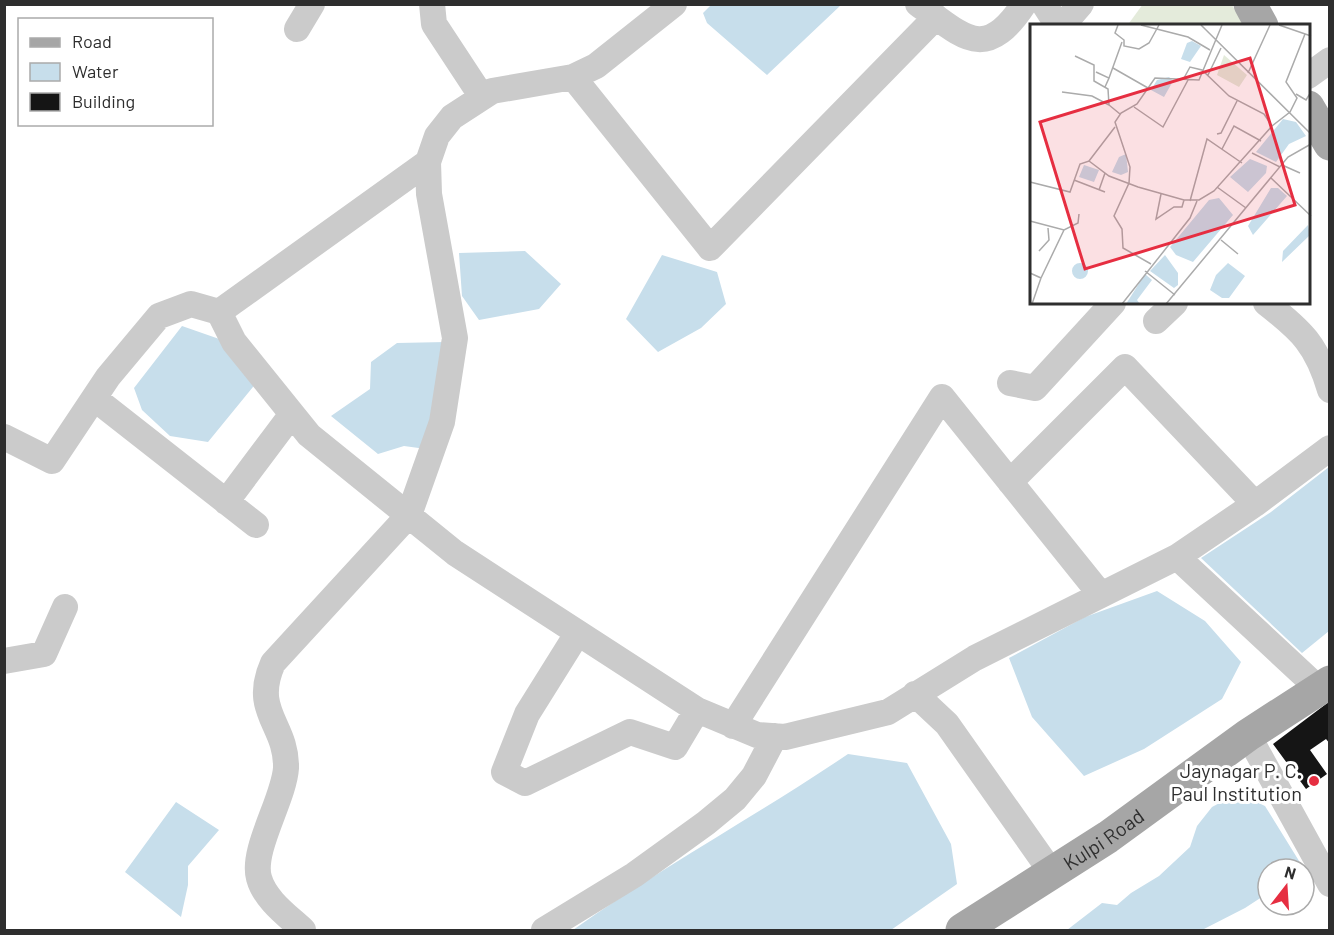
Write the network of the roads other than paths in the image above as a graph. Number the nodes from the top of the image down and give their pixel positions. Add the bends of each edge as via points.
1 (312, 4) edge
2 (674, 4) edge
3 (1024, 4) edge
4 (1044, 4) edge
5 (1081, 4) edge
6 (1250, 4) edge
7 (428, 11) edge
8 (927, 11) edge
9 (1059, 24) edge
10 (1062, 24) edge
11 (1261, 24) edge
12 (297, 29) dead end
13 (1329, 60) edge
14 (1310, 74) edge
15 (573, 77) junction
16 (482, 97) junction
17 (1310, 111) edge
18 (1329, 144) edge
19 (428, 162) junction
20 (1112, 304) edge
21 (1174, 304) edge
22 (1267, 304) edge
23 (219, 312) junction
24 (1156, 321) dead end
25 (1010, 383) dead end
26 (1329, 390) edge
27 (94, 398) junction
28 (291, 414) junction
29 (4, 437) edge
30 (1329, 448) edge
31 (1010, 482) junction
32 (226, 502) junction
33 (1255, 504) junction
34 (410, 515) junction
35 (256, 525) dead end
36 (1177, 557) junction
37 (1101, 595) junction
38 (65, 607) dead end
39 (577, 634) junction
40 (4, 661) edge
41 (1324, 685) edge
42 (915, 694) junction
43 (697, 710) junction
44 (734, 726) junction
45 (1248, 735) junction
46 (775, 736) junction
47 (1052, 873) junction
48 (1329, 884) edge
49 (303, 930) edge
50 (544, 930) edge
51 (962, 930) edge

1 - 12 street
2 - 15 street via 597,66
3 - 8 street via 999,36 980,41 958,33
4 - 9 street
5 - 10 street
6 - 11 main road
7 - 16 street
8 - 15 street via 710,248
13 - 14 street
15 - 16 street via 492,91
16 - 19 street via 452,117 437,136
17 - 18 main road
19 - 23 street
19 - 34 street via 429,194 455,338 442,422
20 - 25 street via 1035,388
21 - 24 street
22 - 26 street via 1296,326 1317,352
23 - 27 street via 191,304 159,316
23 - 28 street via 234,342
27 - 29 street via 52,461
27 - 32 street
28 - 32 street
28 - 34 street via 309,435
30 - 33 street
31 - 33 street via 1125,367
31 - 37 street
31 - 44 street via 942,397
32 - 35 street
33 - 36 street
34 - 39 street via 455,553
34 - 49 street via 273,663 265,681 265,700 284,749 286,768 260,857 259,878 270,899
36 - 37 street
36 - 41 street
37 - 42 street via 975,658
38 - 40 street via 44,654
39 - 43 street
39 - 43 street via 527,714 504,772 525,783 630,732 675,747
41 - 45 main road, Kulpi Road
42 - 46 street via 888,712
42 - 47 street via 947,724
43 - 44 street
44 - 46 street via 757,735
45 - 47 main road, Kulpi Road
45 - 48 street
46 - 50 street via 754,776 721,811 634,875
47 - 51 main road, Kulpi Road

